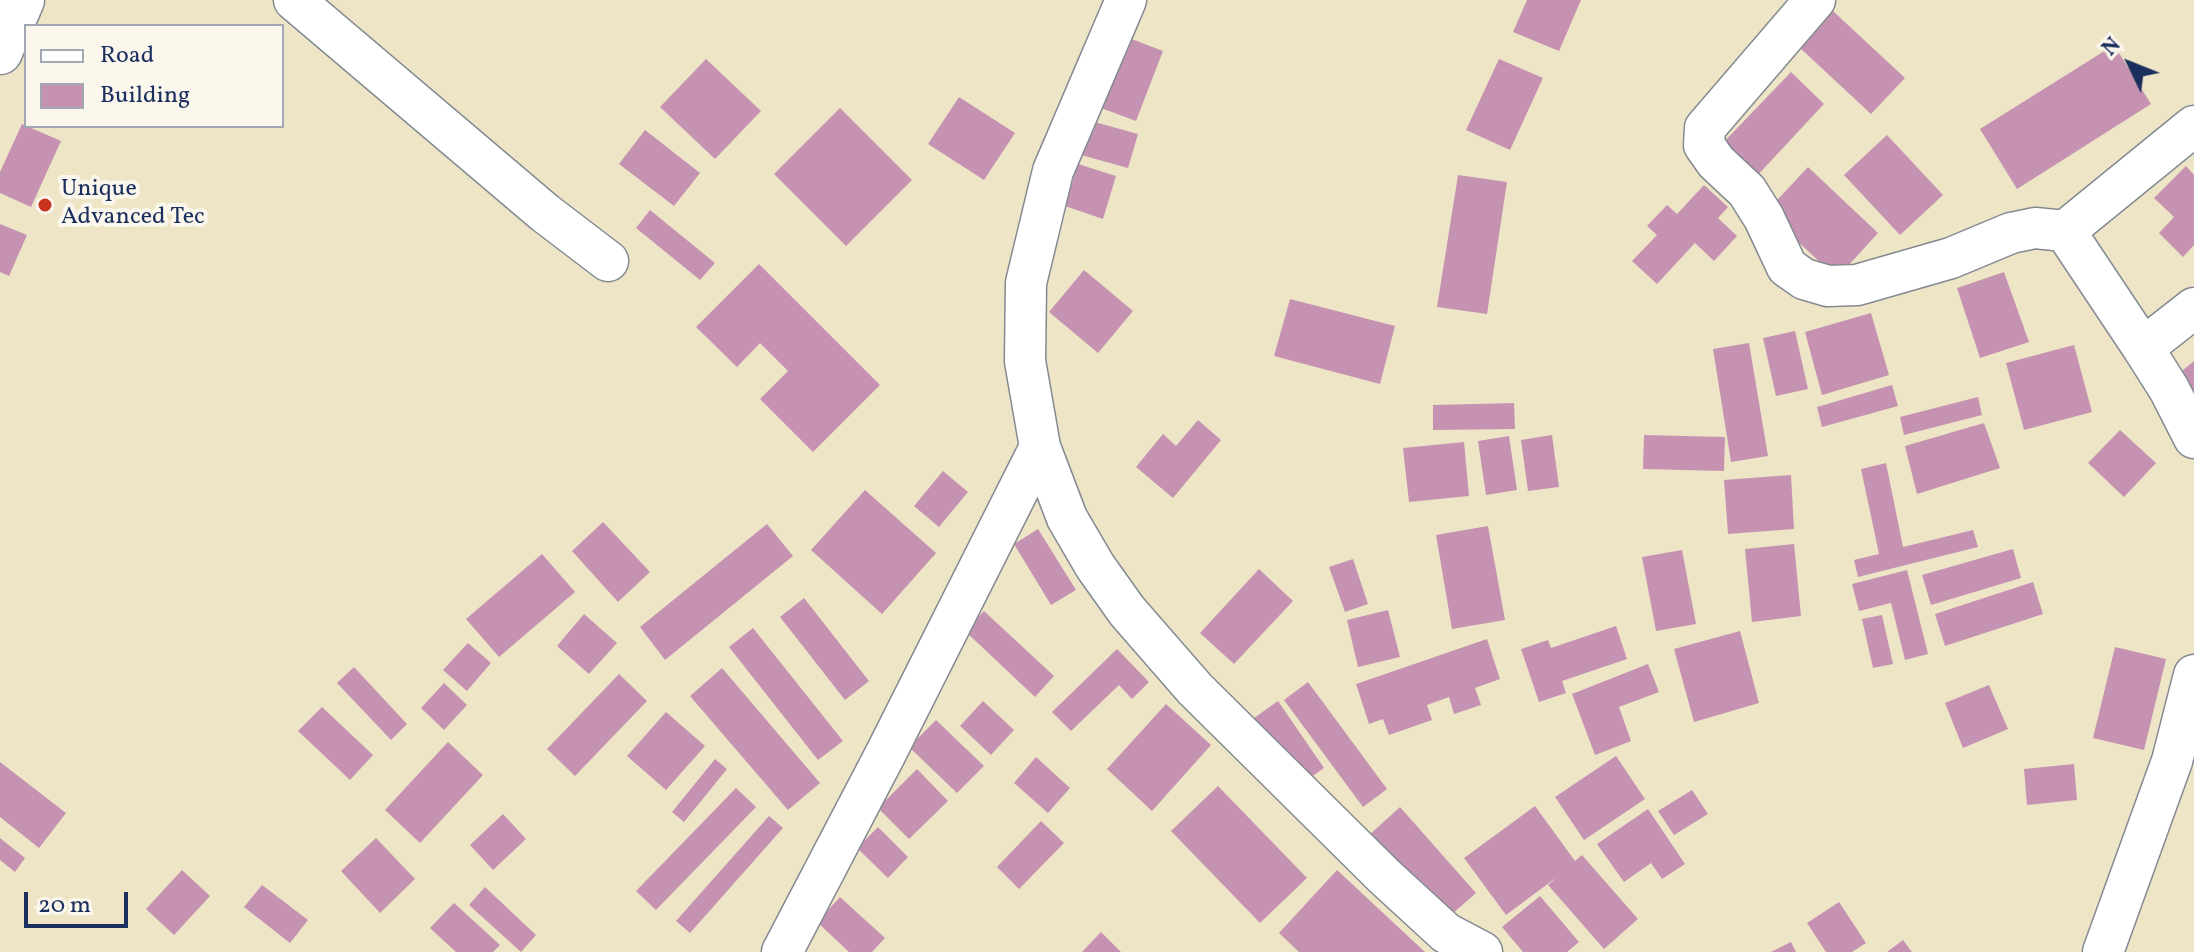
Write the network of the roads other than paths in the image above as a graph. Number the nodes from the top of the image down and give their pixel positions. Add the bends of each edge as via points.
1 (22, 0) edge
2 (294, 0) edge
3 (1126, 0) edge
4 (1815, 0) edge
5 (0, 52) edge
6 (2194, 126) edge
7 (2065, 231) junction
8 (608, 261) dead end
9 (2194, 308) edge
10 (2143, 348) junction
11 (2194, 438) edge
12 (1040, 447) junction
13 (2194, 675) edge
14 (782, 952) edge
15 (1482, 952) edge
16 (2103, 952) edge

1 - 5 main road
2 - 8 street
3 - 12 street via 1053,171 1026,283 1025,361
4 - 7 street via 1705,128 1704,145 1747,191 1787,267 1828,286 1857,285 1951,258 2011,233 2035,228
6 - 7 street
7 - 10 street
9 - 10 street
10 - 11 street
12 - 14 street
12 - 15 street via 1067,518 1095,566 1195,689 1446,933
13 - 16 street via 2172,761

